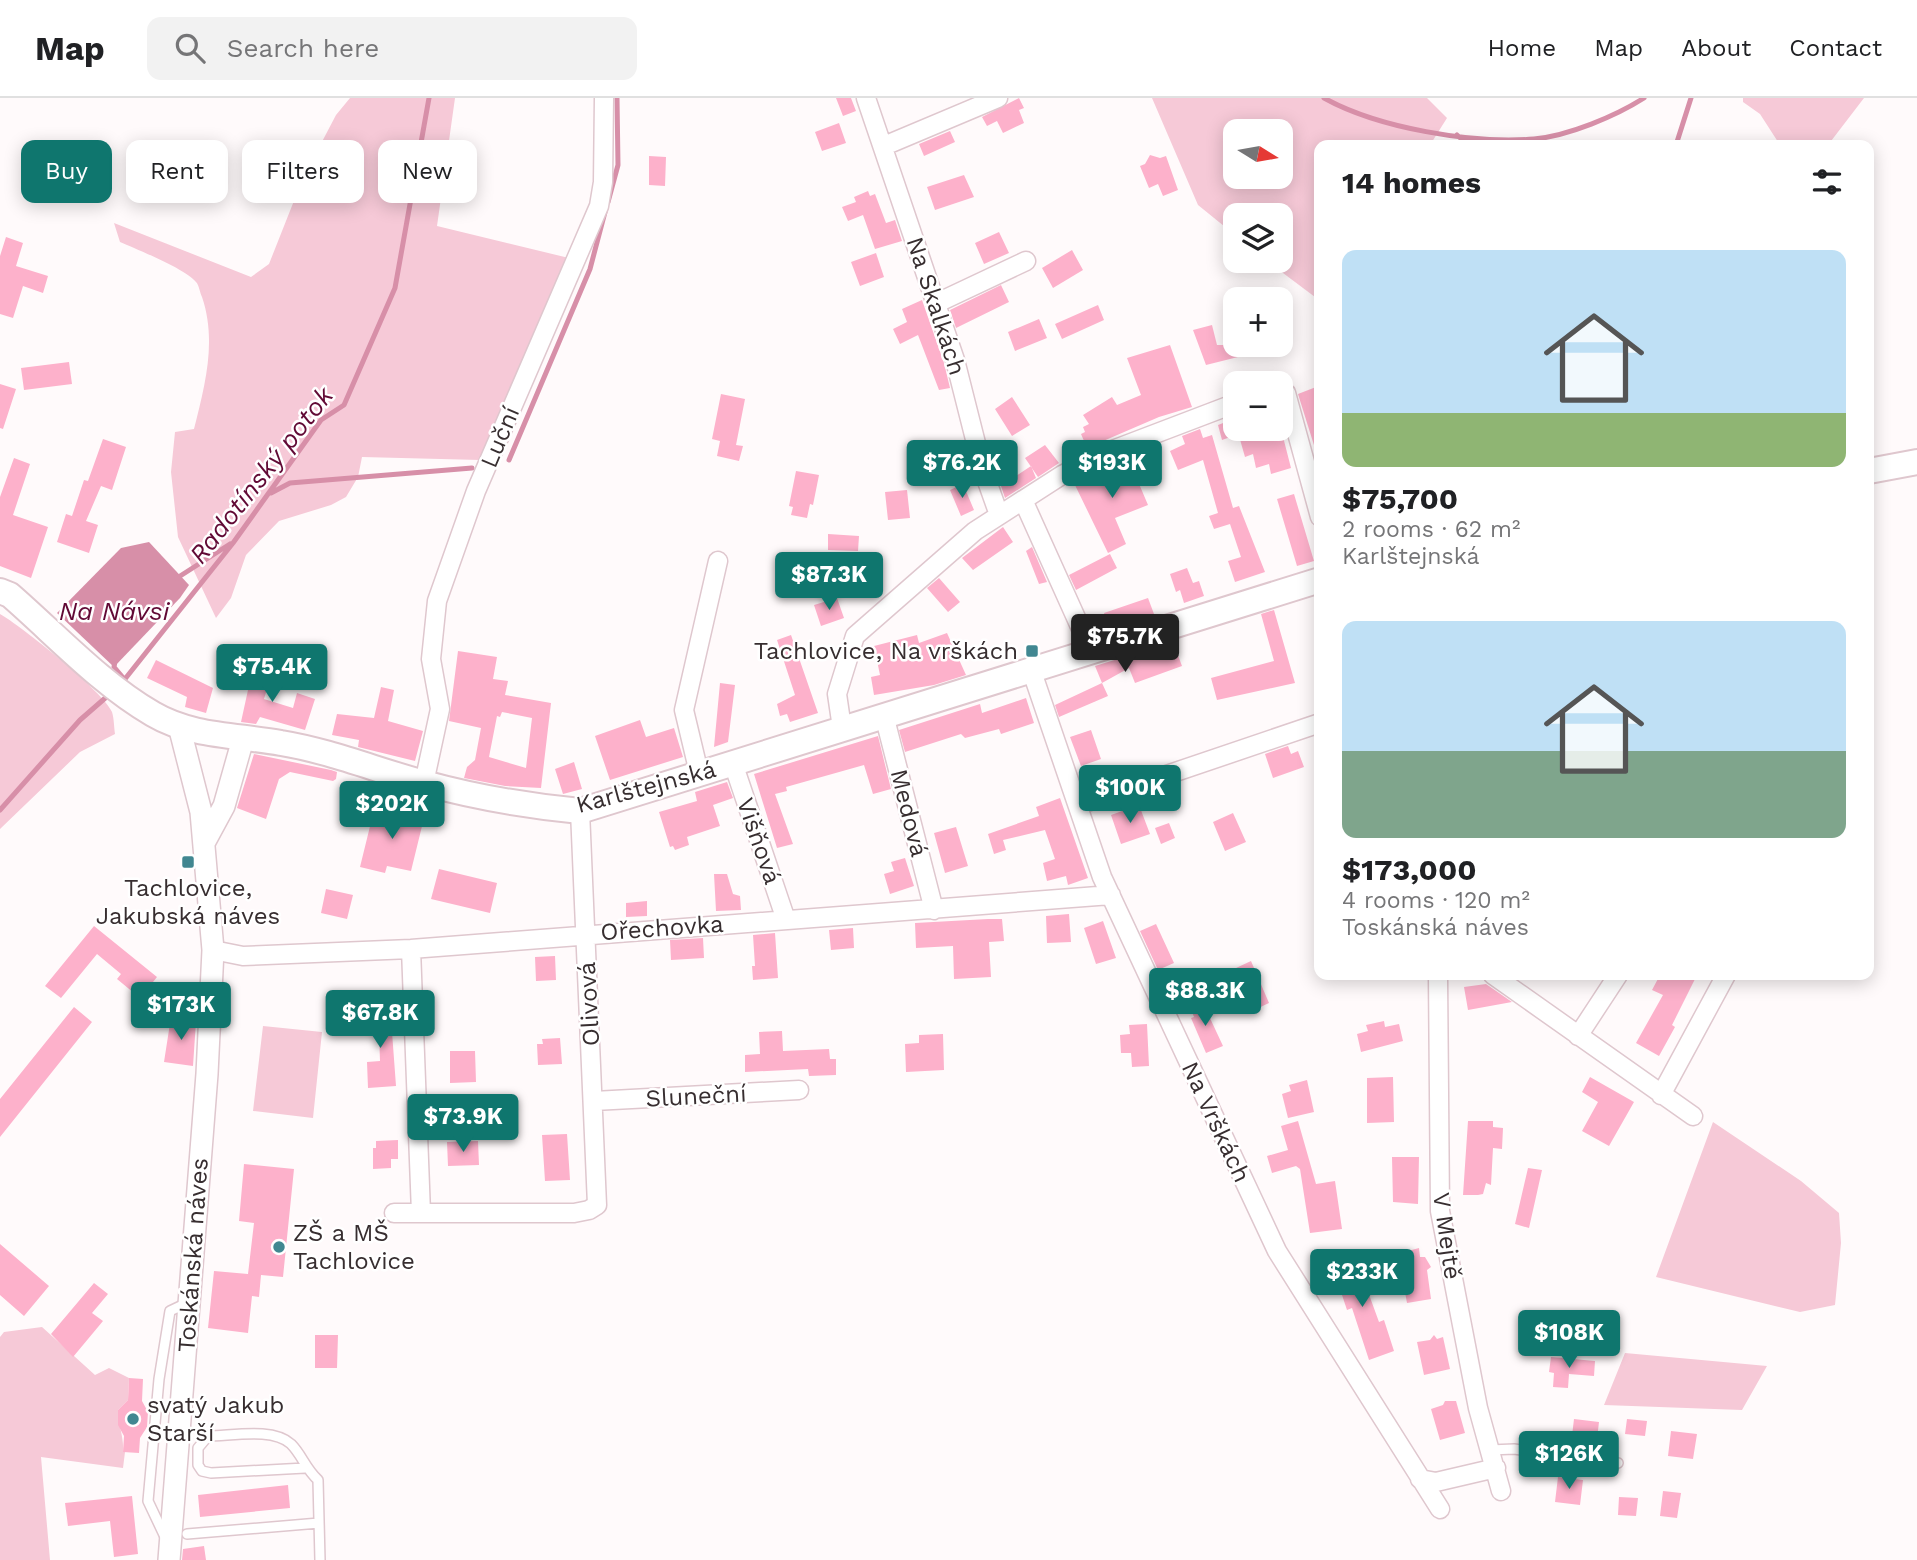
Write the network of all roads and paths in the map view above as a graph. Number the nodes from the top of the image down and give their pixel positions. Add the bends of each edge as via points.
1 (604, 98) edge
2 (866, 98) edge
3 (998, 98) edge
4 (884, 146) junction
5 (1026, 261) dead end
6 (937, 303) junction
7 (1223, 408) edge
8 (1293, 419) edge
9 (1917, 462) edge
10 (1874, 470) edge
11 (1314, 495) edge
12 (1023, 500) junction
13 (999, 515) junction
14 (718, 561) dead end
15 (1314, 582) edge
16 (0, 591) edge
17 (1091, 651) junction
18 (1031, 670) junction
19 (884, 715) junction
20 (1314, 725) edge
21 (180, 726) junction
22 (842, 728) junction
23 (243, 739) junction
24 (733, 763) junction
25 (699, 774) junction
26 (424, 783) junction
27 (1078, 805) junction
28 (580, 811) junction
29 (204, 843) junction
30 (1111, 895) junction
31 (934, 910) junction
32 (786, 920) junction
33 (586, 933) junction
34 (411, 949) junction
35 (213, 950) junction
36 (1438, 980) edge
37 (1500, 980) edge
38 (1617, 980) edge
39 (1723, 980) edge
40 (1578, 1036) junction
41 (799, 1090) dead end
42 (1661, 1095) junction
43 (594, 1101) junction
44 (1693, 1116) dead end
45 (394, 1213) dead end
46 (421, 1213) junction
47 (1490, 1450) junction
48 (1618, 1463) dead end
49 (305, 1468) junction
50 (1496, 1468) junction
51 (1420, 1479) junction
52 (1501, 1491) dead end
53 (1440, 1510) dead end
54 (319, 1523) junction
55 (187, 1534) dead end
56 (169, 1554) edge
57 (320, 1560) edge

1 - 26 street, Luční via 599,206 477,491 437,601 431,659 440,709
2 - 4 street, Na Skalkách
3 - 4 street
4 - 6 street, Na Skalkách
5 - 6 street
6 - 13 street, Na Skalkách
7 - 12 street via 1110,451
8 - 11 street
9 - 10 main road
12 - 13 street
12 - 17 street
13 - 22 street via 855,636 836,694
14 - 25 street via 684,710
15 - 17 main road, Karlštejnská
16 - 21 main road, Karlštejnská via 127,696
17 - 18 main road, Karlštejnská
18 - 19 main road, Karlštejnská
18 - 27 street, Na Vrškách
19 - 22 main road, Karlštejnská
19 - 31 street, Medová
20 - 27 street
21 - 23 main road, Karlštejnská
21 - 29 street, Toskánská náves
22 - 24 main road, Karlštejnská
23 - 26 main road, Karlštejnská via 346,758
23 - 29 street via 224,806
24 - 25 main road, Karlštejnská
24 - 32 street, Višňová
25 - 28 main road, Karlštejnská
26 - 28 main road, Karlštejnská via 524,806
27 - 30 street, Na Vrškách
28 - 33 street, Olivová
29 - 35 street, Toskánská náves
30 - 31 street, Ořechovka
30 - 51 street, Na Vrškách via 1277,1251
31 - 32 street, Ořechovka
32 - 33 street, Ořechovka
33 - 34 street, Ořechovka
33 - 43 street, Olivová
34 - 35 street, Ořechovka via 243,956
34 - 46 street
35 - 56 street, Toskánská náves
36 - 47 street, V Mejtě via 1440,1211
37 - 40 street
38 - 40 street
39 - 42 street
40 - 42 street
41 - 43 street, Sluneční
42 - 44 street
43 - 46 street, Olivová via 598,1198 589,1210
45 - 46 street
47 - 48 lane
47 - 50 street, V Mejtě
49 - 49 lane via 202,1471 198,1448 208,1436 273,1436 291,1444
49 - 54 lane via 318,1480
50 - 51 street via 1436,1482
50 - 52 street, V Mejtě
51 - 53 street, Na Vrškách
54 - 55 lane
54 - 57 lane

